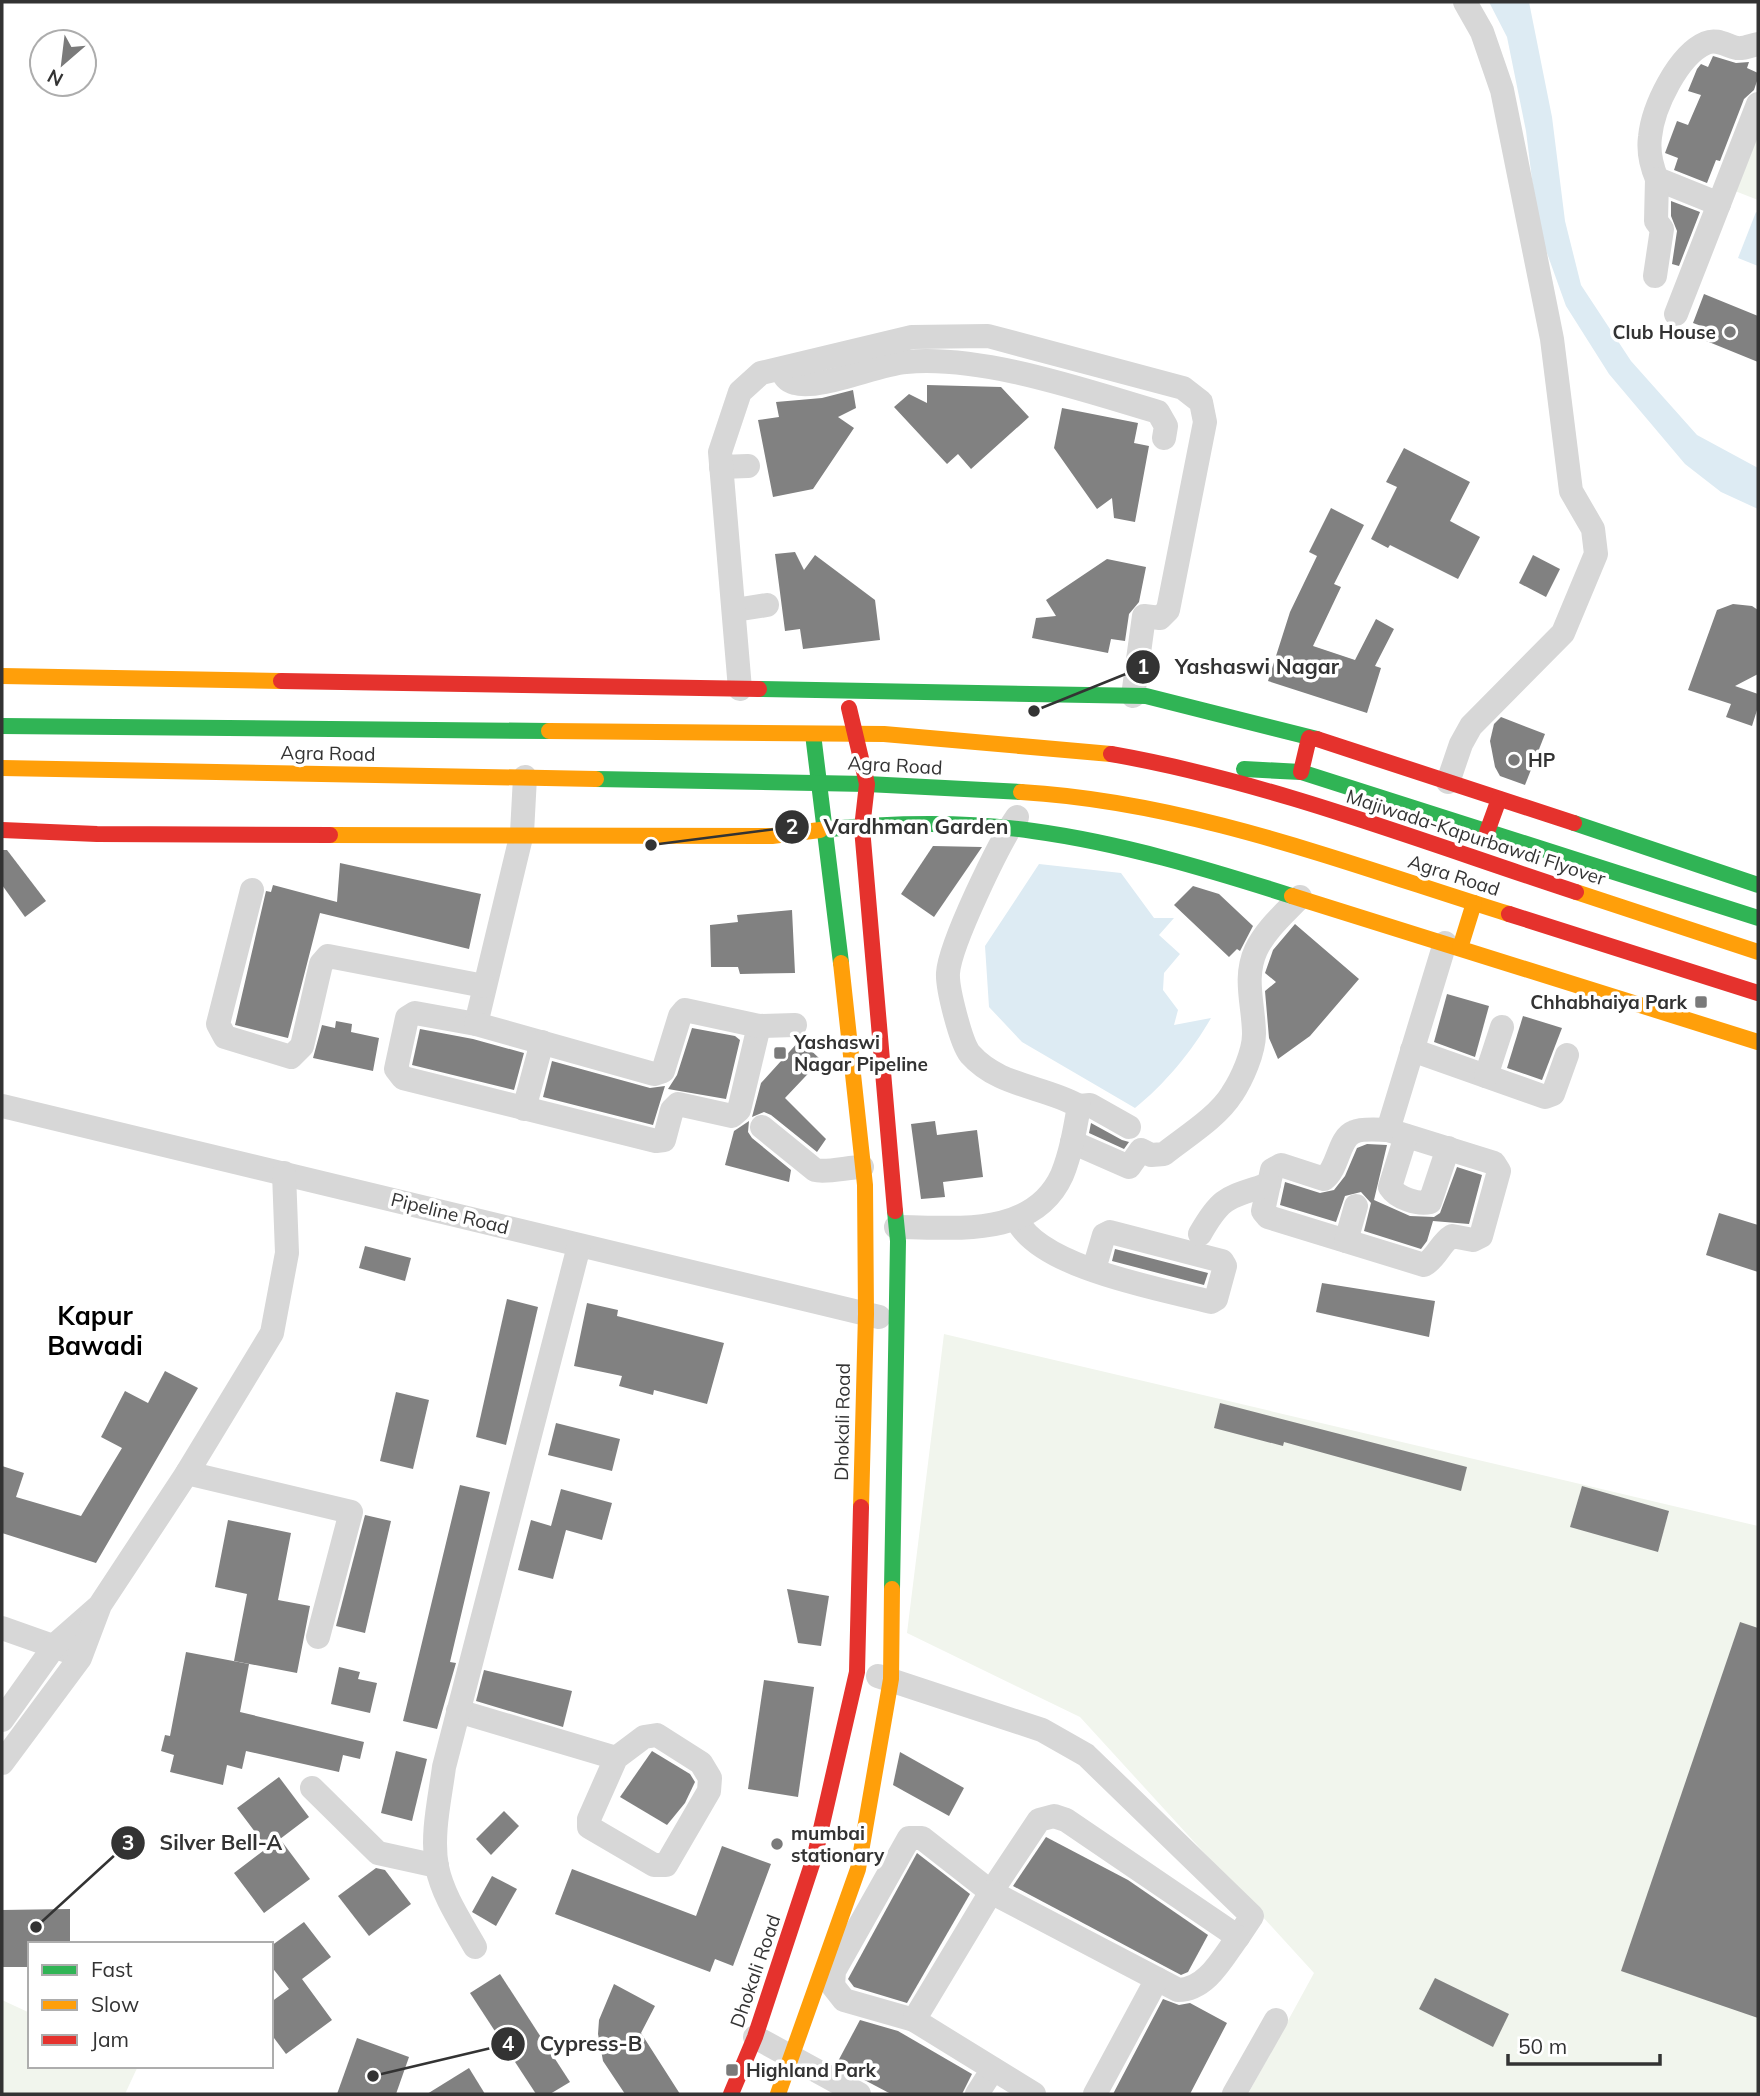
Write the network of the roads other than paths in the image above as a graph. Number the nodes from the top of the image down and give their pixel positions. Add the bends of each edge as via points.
1 (1465, 2) edge
2 (1758, 21) edge
3 (1758, 43) edge
4 (1758, 104) edge
5 (1657, 178) junction
6 (1719, 204) junction
7 (1655, 276) dead end
8 (1676, 314) dead end
9 (781, 369) junction
10 (1164, 438) dead end
11 (748, 466) dead end
12 (721, 467) junction
13 (767, 606) dead end
14 (735, 610) junction
15 (2, 676) edge
16 (740, 689) junction
17 (846, 691) junction
18 (1133, 696) junction
19 (2, 726) edge
20 (854, 733) junction
21 (813, 734) junction
22 (1309, 738) junction
23 (1179, 766) junction
24 (2, 768) edge
25 (1301, 772) junction
26 (525, 778) junction
27 (1448, 782) junction
28 (821, 783) junction
29 (867, 784) junction
30 (1032, 793) junction
31 (1499, 799) junction
32 (827, 827) junction
33 (862, 828) junction
34 (1009, 828) junction
35 (2, 830) edge
36 (1487, 832) junction
37 (522, 833) junction
38 (1751, 883) edge
39 (252, 890) dead end
40 (1300, 897) junction
41 (1474, 903) junction
42 (1735, 911) junction
43 (1758, 918) edge
44 (1452, 946) junction
45 (1758, 952) edge
46 (484, 986) junction
47 (1758, 993) edge
48 (477, 1024) junction
49 (795, 1025) dead end
50 (759, 1026) junction
51 (1502, 1027) dead end
52 (542, 1042) junction
53 (1758, 1042) edge
54 (1412, 1050) junction
55 (1567, 1055) dead end
56 (1486, 1076) junction
57 (2, 1106) edge
58 (1079, 1107) junction
59 (523, 1110) junction
60 (858, 1121) junction
61 (888, 1122) junction
62 (1129, 1127) dead end
63 (762, 1128) dead end
64 (1397, 1133) junction
65 (1072, 1142) junction
66 (1448, 1148) junction
67 (862, 1167) junction
68 (284, 1173) junction
69 (1269, 1184) junction
70 (1356, 1206) dead end
71 (1017, 1220) junction
72 (896, 1227) junction
73 (1200, 1234) dead end
74 (1346, 1241) junction
75 (579, 1245) junction
76 (1094, 1269) junction
77 (866, 1314) junction
78 (898, 1321) junction
79 (187, 1473) junction
80 (100, 1605) junction
81 (2, 1628) edge
82 (318, 1637) dead end
83 (56, 1644) junction
84 (80, 1658) junction
85 (857, 1672) junction
86 (891, 1679) junction
87 (458, 1711) junction
88 (2, 1720) edge
89 (616, 1758) junction
90 (2, 1763) edge
91 (312, 1788) dead end
92 (437, 1866) junction
93 (991, 1892) junction
94 (1238, 1937) junction
95 (475, 1947) dead end
96 (1157, 1979) junction
97 (914, 2020) junction
98 (1276, 2020) dead end
99 (755, 2037) junction
100 (792, 2057) junction
101 (993, 2068) junction
102 (847, 2091) edge
103 (731, 2094) edge
104 (778, 2094) edge
105 (977, 2094) edge
106 (1034, 2094) edge
107 (1095, 2094) edge
108 (1234, 2094) edge

1 - 27 street via 1482,32 1502,90 1552,339 1572,491 1593,529 1595,554 1563,633 1471,726
2 - 3 street
3 - 5 street via 1740,48 1705,43 1672,75 1650,135 1650,161
4 - 6 street
5 - 6 street
5 - 7 street via 1656,221 1662,229
6 - 8 street
9 - 10 street via 786,379 796,384 905,362 978,364 1158,412 1166,426
9 - 12 street via 761,373 740,392 720,452
9 - 18 street via 912,338 988,336 1183,388 1201,402 1205,422 1168,610 1160,618 1144,607
11 - 12 street
12 - 14 street
13 - 14 street
14 - 16 street
15 - 16 main road
16 - 17 main road
17 - 18 main road
17 - 20 main road
18 - 22 main road via 1215,709
19 - 21 main road, Agra Road
20 - 21 main road, Agra Road
20 - 23 main road, Agra Road via 1091,751
20 - 29 main road
21 - 28 main road, Dhokali Road
22 - 25 main road
22 - 27 main road
23 - 25 main road
23 - 45 main road, Majiwada-Kapurbawdi Flyover
24 - 26 main road, Agra Road
25 - 36 main road
26 - 28 main road, Agra Road
26 - 37 street
27 - 31 main road
28 - 29 main road, Agra Road
28 - 32 main road, Dhokali Road
29 - 30 main road, Agra Road
29 - 33 main road
30 - 34 street
30 - 41 main road, Agra Road via 1087,796 1210,820
31 - 36 main road
31 - 38 main road
32 - 33 main road
32 - 37 main road via 772,836
32 - 60 main road, Dhokali Road
33 - 34 main road
33 - 61 main road
34 - 40 main road via 1173,860
34 - 58 street via 961,932 948,973 957,1020 969,1053 1005,1080 1065,1098
35 - 37 main road
36 - 42 main road
37 - 46 street
38 - 42 main road
39 - 46 street via 218,1024 225,1038 291,1057 302,1046 321,964 328,956
40 - 44 main road
40 - 65 street via 1266,933 1255,952 1249,990 1254,1036 1231,1097 1164,1154 1141,1150 1129,1167
41 - 44 main road
41 - 47 main road, Agra Road
42 - 43 main road
44 - 53 main road
44 - 54 street
46 - 48 street
48 - 52 street
48 - 59 street via 415,1013 408,1018 396,1069 403,1078
49 - 50 street
50 - 52 street via 685,1010 663,1071 654,1074
50 - 59 street via 739,1110 732,1116 678,1104 671,1110 664,1140 656,1141
51 - 56 street
52 - 59 street
54 - 56 street
54 - 64 street
55 - 56 street via 1553,1094 1545,1097
57 - 68 street, Pipeline Road
58 - 62 street via 1090,1105
58 - 65 street
60 - 61 main road
60 - 67 main road, Dhokali Road
61 - 72 main road
63 - 67 street via 815,1170
64 - 66 street
64 - 66 street via 1390,1187 1395,1194 1423,1204 1430,1202
64 - 69 street via 1354,1131 1332,1174 1324,1179 1281,1165 1272,1170
65 - 71 street via 1061,1177 1043,1201
66 - 74 street via 1494,1163 1499,1171 1481,1236 1472,1240 1452,1236 1424,1265
67 - 77 main road, Dhokali Road
68 - 75 street, Pipeline Road
68 - 79 street via 287,1253 272,1333
69 - 73 street via 1225,1198
69 - 74 street via 1263,1211 1268,1217
70 - 74 street
71 - 72 street via 989,1227
71 - 76 street via 1032,1241
72 - 78 main road
75 - 77 street, Pipeline Road
75 - 87 street
76 - 76 street via 1211,1302 1216,1299 1225,1266 1222,1261 1110,1232 1104,1235
77 - 78 street, Pipeline Road
77 - 85 main road, Dhokali Road
78 - 86 main road
79 - 80 street
79 - 82 street via 351,1512
80 - 83 street
80 - 84 street
81 - 83 street
83 - 84 street
83 - 88 street
84 - 90 street
85 - 86 street
85 - 99 main road, Dhokali Road via 816,1855
86 - 94 street via 1042,1730 1086,1755 1252,1916
86 - 100 main road via 858,1869
87 - 89 street
87 - 92 street via 444,1767
89 - 89 street via 644,1737 657,1735 701,1763 709,1778 709,1791 666,1865 654,1865 589,1827
91 - 92 street via 378,1853
92 - 95 street via 452,1908
93 - 94 street via 1040,1820 1054,1816
93 - 96 street
93 - 97 street
93 - 97 street via 922,1838 909,1838 834,1971 833,1986 845,2000
94 - 96 street via 1208,1978 1197,1985 1178,1990
96 - 107 street
97 - 101 street
98 - 108 street
99 - 100 street
99 - 103 main road, Dhokali Road
100 - 102 street
100 - 104 main road
101 - 105 street
101 - 106 street

